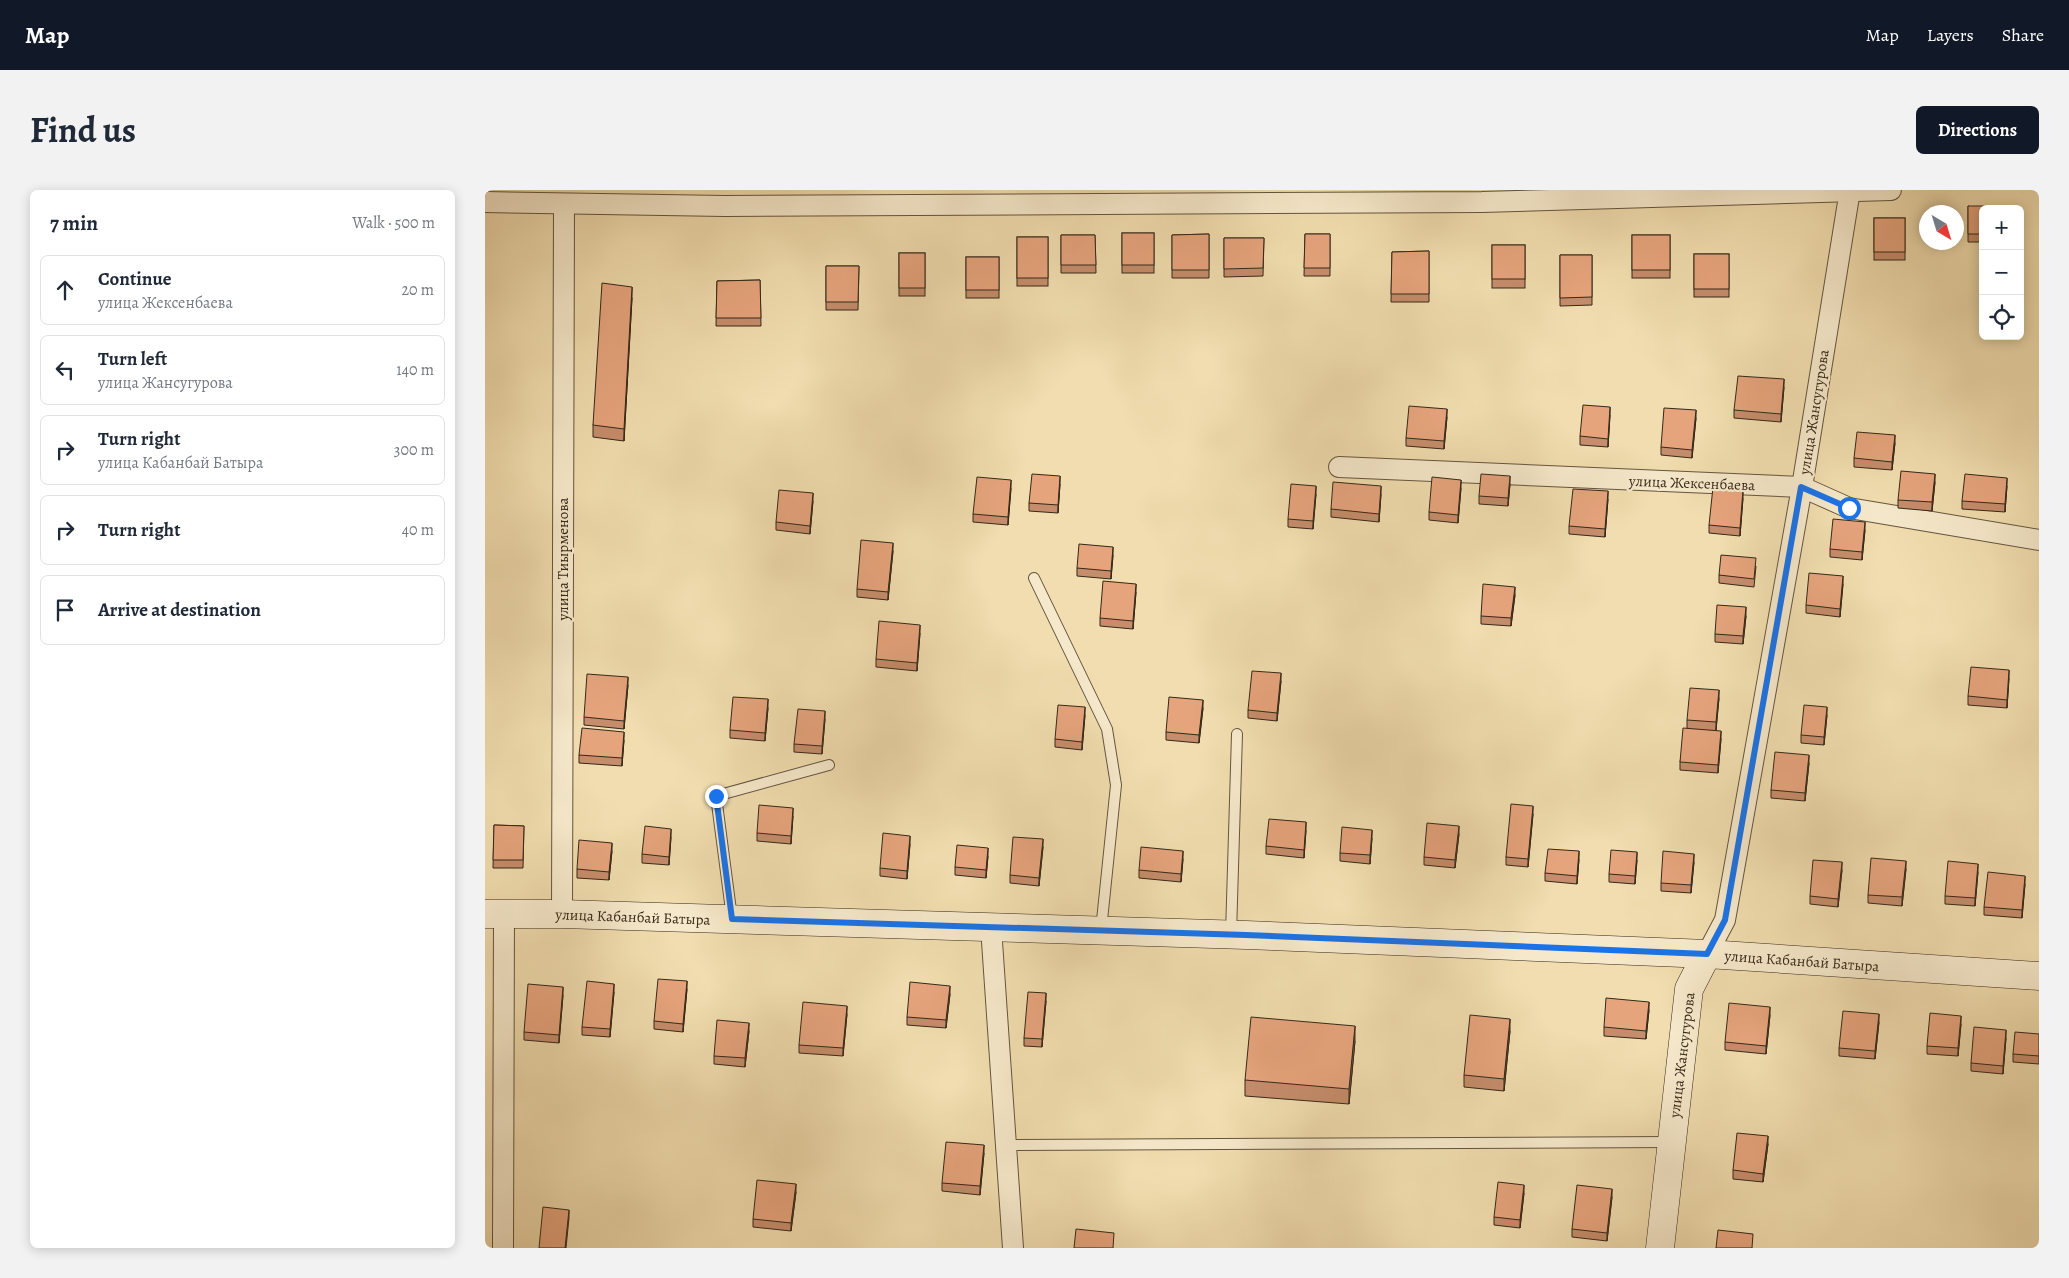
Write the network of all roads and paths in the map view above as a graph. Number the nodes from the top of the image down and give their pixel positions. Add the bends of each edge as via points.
1 (1850, 190) edge
2 (1891, 190) edge
3 (726, 198) edge
4 (485, 202) edge
5 (564, 204) junction
6 (1339, 467) dead end
7 (1801, 487) junction
8 (2039, 540) edge
9 (1033, 578) dead end
10 (1237, 734) dead end
11 (829, 765) dead end
12 (494, 914) edge
13 (562, 914) junction
14 (732, 919) junction
15 (991, 927) junction
16 (1101, 931) junction
17 (1231, 935) junction
18 (1707, 954) junction
19 (2039, 976) edge
20 (1672, 1142) junction
21 (1006, 1144) junction
22 (503, 1248) edge
23 (1013, 1248) edge
24 (1660, 1248) edge

1 - 2 street
1 - 3 street via 1482,202
1 - 7 street, улица Жансугурова
3 - 5 street
4 - 5 street
5 - 13 street, улица Тиырменова
6 - 7 street, улица Жексенбаева
7 - 8 street, улица Жексенбаева via 1849,508
7 - 18 street, улица Жансугурова via 1725,920
9 - 16 lane via 1107,729 1116,785
10 - 17 lane
11 - 14 lane via 716,796
12 - 13 street, улица Кабанбай Батыра
12 - 22 street
13 - 14 street, улица Кабанбай Батыра
14 - 15 street, улица Кабанбай Батыра
15 - 16 street, улица Кабанбай Батыра
15 - 21 street
16 - 17 street, улица Кабанбай Батыра
17 - 18 street, улица Кабанбай Батыра
18 - 19 street, улица Кабанбай Батыра
18 - 20 street, улица Жансугурова via 1689,989
20 - 21 lane
20 - 24 street, улица Жансугурова
21 - 23 street

